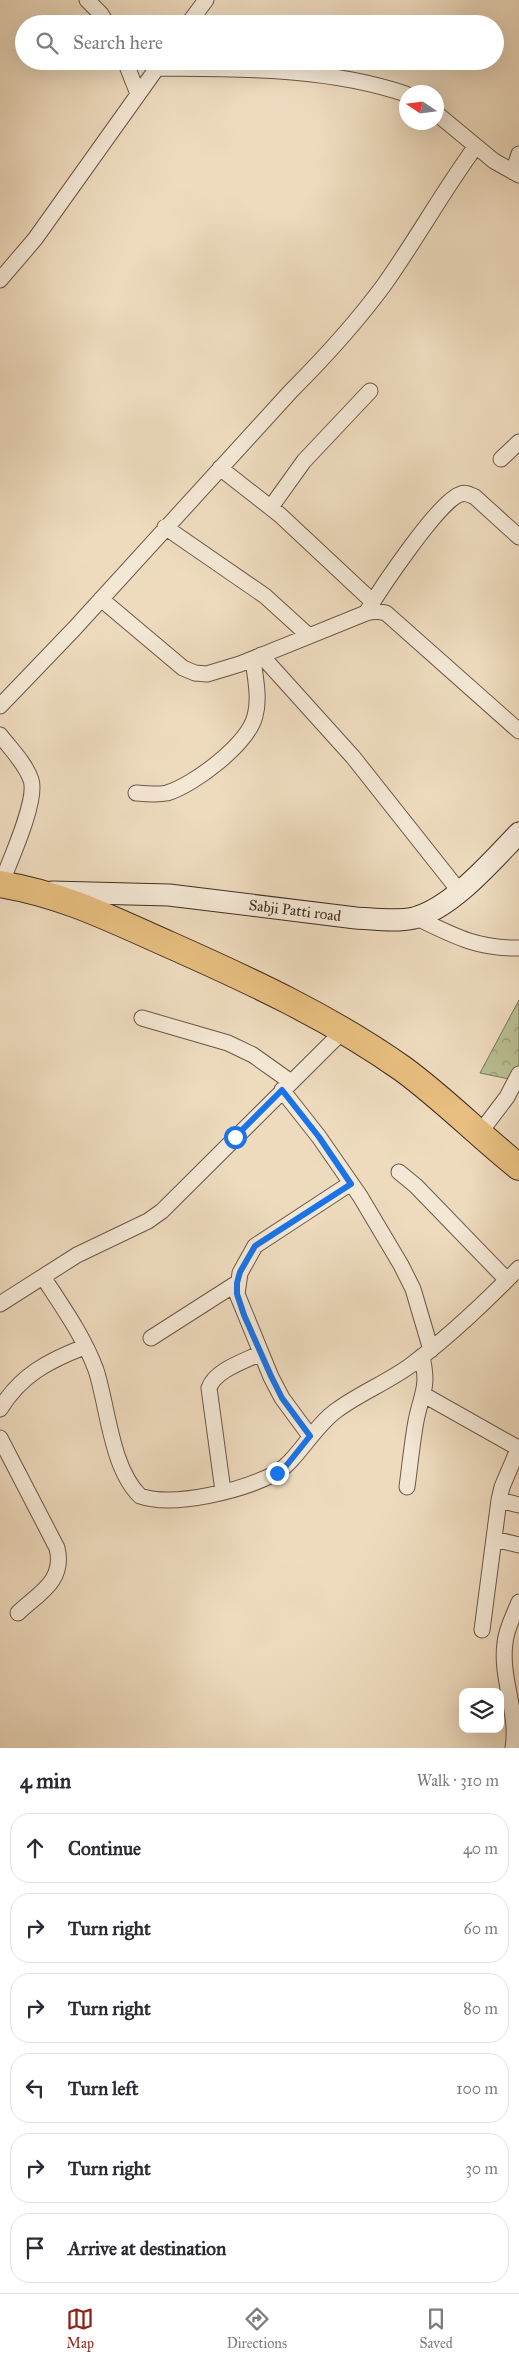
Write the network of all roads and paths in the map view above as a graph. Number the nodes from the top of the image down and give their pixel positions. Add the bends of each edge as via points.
1 (87, 0) edge
2 (206, 0) edge
3 (102, 15) edge
4 (195, 15) edge
5 (128, 70) edge
6 (155, 70) edge
7 (273, 70) edge
8 (399, 92) edge
9 (138, 94) junction
10 (444, 120) edge
11 (476, 146) junction
12 (519, 154) edge
13 (516, 173) edge
14 (0, 280) edge
15 (370, 391) dead end
16 (519, 442) edge
17 (501, 459) dead end
18 (220, 468) junction
19 (270, 507) junction
20 (165, 527) junction
21 (519, 537) edge
22 (101, 599) junction
23 (369, 607) junction
24 (308, 636) junction
25 (257, 657) junction
26 (0, 706) edge
27 (519, 731) edge
28 (0, 735) edge
29 (136, 793) dead end
30 (519, 834) edge
31 (0, 884) edge
32 (41, 891) junction
33 (460, 892) junction
34 (415, 917) junction
35 (519, 948) edge
36 (142, 1018) dead end
37 (344, 1030) junction
38 (519, 1074) edge
39 (286, 1086) junction
40 (479, 1134) junction
41 (519, 1167) edge
42 (399, 1172) dead end
43 (351, 1184) junction
44 (519, 1268) edge
45 (43, 1277) junction
46 (507, 1280) junction
47 (237, 1283) junction
48 (0, 1304) edge
49 (151, 1338) dead end
50 (84, 1347) junction
51 (261, 1353) junction
52 (426, 1353) junction
53 (424, 1394) junction
54 (0, 1409) edge
55 (310, 1436) junction
56 (0, 1438) edge
57 (519, 1447) edge
58 (407, 1487) dead end
59 (223, 1491) junction
60 (499, 1500) junction
61 (519, 1505) edge
62 (494, 1539) junction
63 (519, 1545) edge
64 (519, 1602) edge
65 (18, 1613) dead end
66 (482, 1630) dead end
67 (513, 1748) edge

1 - 3 street
2 - 4 street
5 - 9 street
6 - 9 street
7 - 8 street via 350,80
9 - 14 street via 35,239
10 - 11 street
11 - 13 street
11 - 18 street via 383,286 329,353
12 - 13 street
15 - 19 street via 304,461
16 - 17 street
18 - 19 street
18 - 20 street
19 - 23 street
20 - 22 street
20 - 24 street via 265,596
21 - 23 street via 475,497 459,494 414,543
22 - 25 street via 183,668 207,674
22 - 26 street
23 - 24 street
23 - 27 street via 395,620
24 - 25 street
25 - 29 street via 257,709 250,729 218,764 176,790
25 - 33 street via 353,757
28 - 31 street via 28,772 32,793
30 - 33 main road, Sabji Patti road
31 - 32 highway
32 - 34 main road, Sabji Patti road via 169,895 356,918 387,920
32 - 37 highway via 103,914 246,979
33 - 34 main road, Sabji Patti road
34 - 35 street via 478,945
36 - 39 street via 228,1043 253,1055
37 - 39 street
37 - 40 highway via 405,1071
38 - 40 street via 507,1097
39 - 43 street
39 - 45 street via 162,1211
40 - 41 highway
42 - 46 street
43 - 47 street via 255,1246 245,1260
43 - 52 street via 402,1265 413,1289
44 - 46 street
45 - 48 street
45 - 50 street
46 - 52 street
47 - 49 street
47 - 51 street via 237,1294
50 - 54 street via 32,1372
50 - 59 street via 96,1371 115,1445 133,1489 140,1496 170,1500 192,1499
51 - 55 street via 282,1398
51 - 59 street via 219,1375 209,1388
52 - 53 street
52 - 55 street via 336,1410
53 - 57 street
53 - 58 street via 416,1420
55 - 59 street via 277,1473
56 - 65 street via 60,1559 55,1578
57 - 60 street
60 - 61 street
60 - 62 street
62 - 63 street
62 - 66 street
64 - 67 street via 504,1643 514,1722

